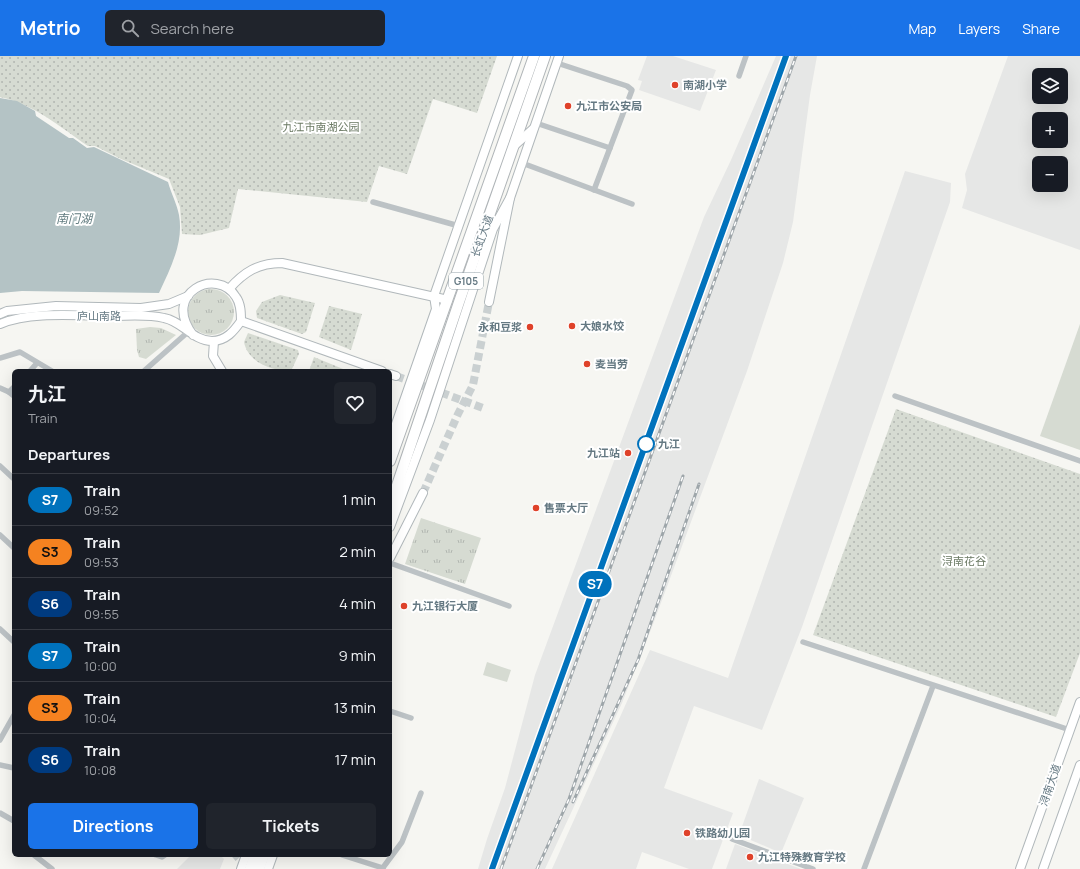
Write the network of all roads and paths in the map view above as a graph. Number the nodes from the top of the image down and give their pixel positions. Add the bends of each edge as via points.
1 (518, 56) edge
2 (534, 56) edge
3 (545, 56) edge
4 (746, 56) edge
5 (558, 59) edge
6 (739, 76) dead end
7 (535, 125) junction
8 (514, 146) junction
9 (610, 148) junction
10 (522, 163) junction
11 (594, 190) junction
12 (510, 198) junction
13 (372, 202) dead end
14 (632, 204) dead end
15 (459, 226) junction
16 (229, 289) junction
17 (188, 296) junction
18 (434, 296) junction
19 (448, 300) junction
20 (490, 302) tunnel mouth
21 (0, 314) edge
22 (241, 321) junction
23 (0, 324) edge
24 (191, 333) junction
25 (214, 341) junction
26 (0, 358) edge
27 (37, 363) junction
28 (32, 369) edge
29 (48, 369) edge
30 (146, 369) edge
31 (221, 369) edge
32 (376, 369) edge
33 (0, 388) edge
34 (12, 389) edge
35 (9, 392) junction
36 (12, 394) edge
37 (895, 396) dead end
38 (392, 435) edge
39 (392, 454) edge
40 (1080, 462) edge
41 (0, 466) edge
42 (12, 477) edge
43 (423, 493) tunnel mouth
44 (392, 500) edge
45 (392, 522) edge
46 (0, 535) edge
47 (12, 546) edge
48 (392, 554) edge
49 (392, 564) edge
50 (509, 606) dead end
51 (0, 629) edge
52 (12, 640) edge
53 (803, 642) dead end
54 (933, 686) junction
55 (1080, 702) edge
56 (392, 712) edge
57 (411, 718) dead end
58 (12, 719) edge
59 (1070, 730) junction
60 (0, 740) edge
61 (0, 765) edge
62 (1080, 765) edge
63 (12, 768) edge
64 (421, 793) dead end
65 (0, 813) edge
66 (12, 820) edge
67 (732, 839) dead end
68 (392, 856) edge
69 (37, 857) edge
70 (245, 857) edge
71 (254, 857) edge
72 (263, 857) edge
73 (272, 857) edge
74 (348, 857) edge
75 (391, 857) edge
76 (52, 869) edge
77 (241, 869) edge
78 (250, 869) edge
79 (259, 869) edge
80 (268, 869) edge
81 (382, 869) edge
82 (813, 869) edge
83 (864, 869) edge
84 (1020, 869) edge
85 (1043, 869) edge

1 - 15 street
2 - 19 highway, 长虹大道 / G105
3 - 8 highway, 长虹大道 / G105
4 - 6 street
5 - 7 street
5 - 9 street via 632,90
7 - 8 street
7 - 9 street
7 - 10 street
8 - 44 highway, 长虹大道 / G105
9 - 11 street
10 - 11 street
10 - 12 street
11 - 14 street
12 - 20 street
12 - 45 street via 493,229 430,420
13 - 15 street
15 - 18 street
16 - 17 street via 217,284 205,284
16 - 18 street via 240,277 256,267 282,262
16 - 22 street via 237,297
17 - 21 street, 庐山南路 via 170,304 141,308 56,306
17 - 24 street via 183,313 185,324
18 - 19 street
18 - 38 street via 436,309
19 - 39 highway, 长虹大道 / G105
22 - 25 street via 228,336
22 - 32 street
23 - 24 street, 庐山南路 via 44,316 154,316 173,320
24 - 25 street via 202,340
24 - 30 street
25 - 31 street via 213,356
26 - 27 street via 20,352
27 - 28 street
27 - 29 street
33 - 35 street
34 - 35 street
35 - 36 street
37 - 40 street
41 - 42 street
43 - 48 street
46 - 47 street
49 - 50 street
51 - 52 street
53 - 54 street
54 - 59 street
54 - 83 street
55 - 59 street, 浔南大道
56 - 57 street
58 - 60 street
59 - 84 street, 浔南大道
61 - 63 street
62 - 85 street, 浔南大道
64 - 68 street via 402,842
65 - 66 street
67 - 82 street
69 - 76 street
70 - 77 street
71 - 78 highway
72 - 79 highway
73 - 80 street
74 - 81 street
75 - 81 street

